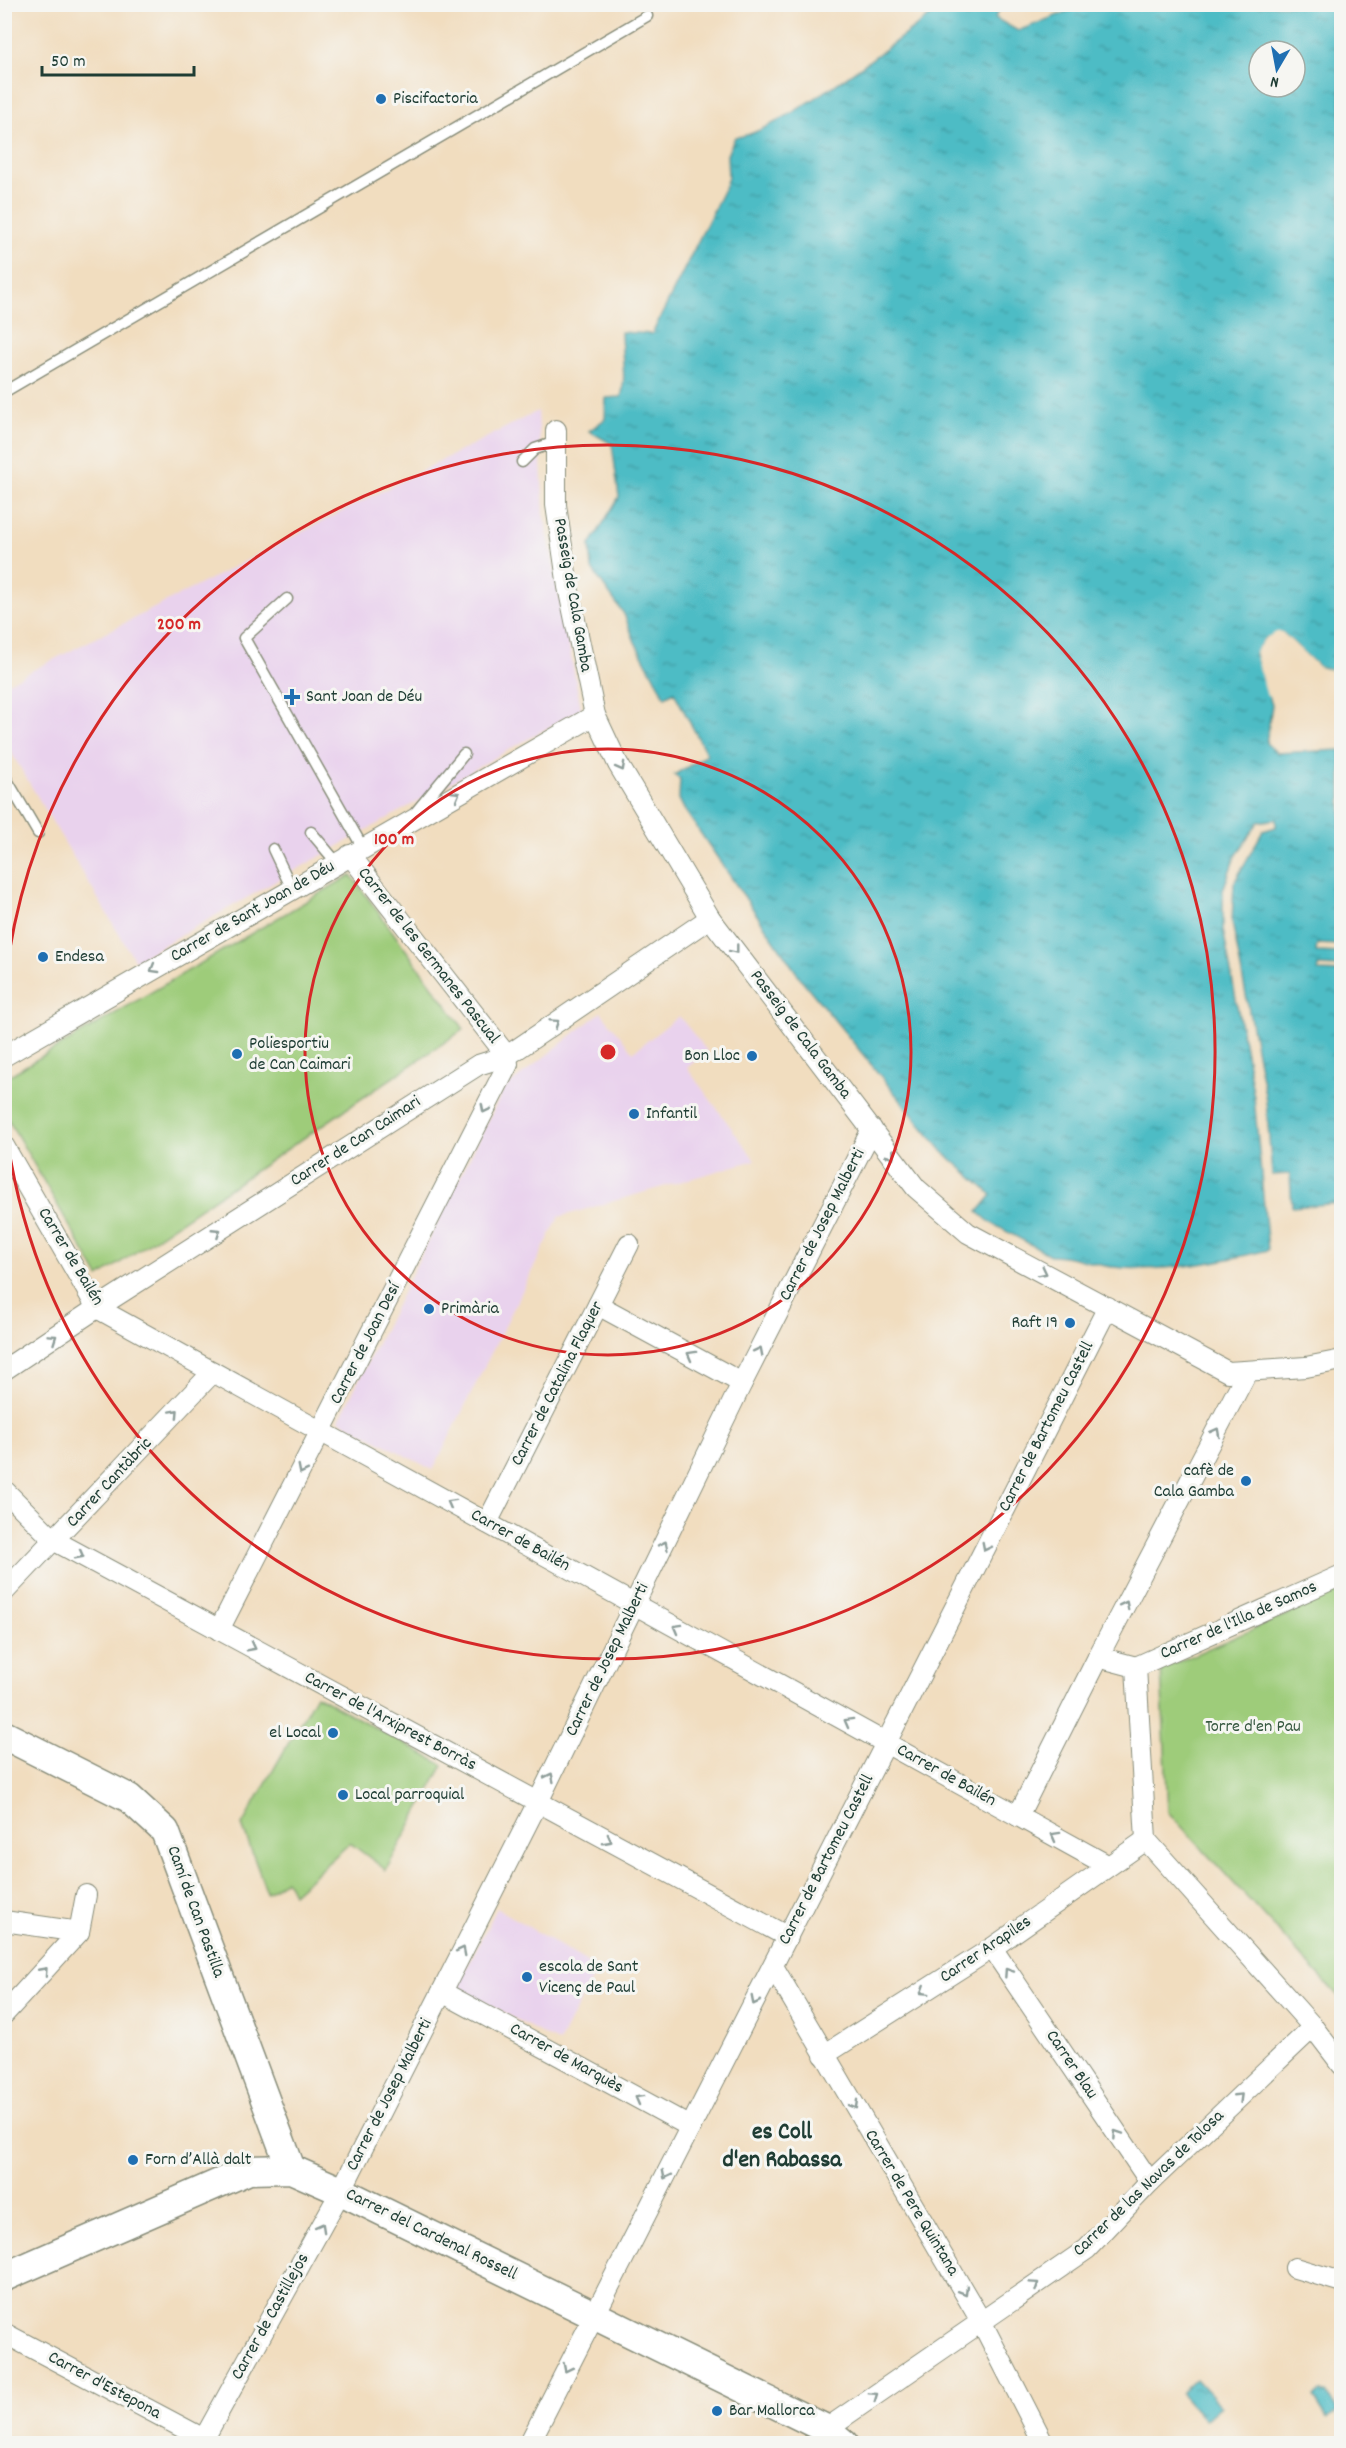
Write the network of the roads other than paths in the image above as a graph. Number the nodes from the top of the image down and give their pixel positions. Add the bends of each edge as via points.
1 (647, 16) dead end
2 (4, 392) edge
3 (556, 436) joint
4 (522, 462) dead end
5 (287, 599) dead end
6 (595, 715) junction
7 (464, 754) dead end
8 (4, 775) edge
9 (409, 822) junction
10 (311, 832) dead end
11 (38, 833) dead end
12 (273, 849) dead end
13 (350, 855) junction
14 (292, 889) junction
15 (710, 918) junction
16 (4, 1056) edge
17 (507, 1056) junction
18 (872, 1129) junction
19 (4, 1146) edge
20 (629, 1244) dead end
21 (598, 1305) junction
22 (1108, 1307) junction
23 (97, 1308) junction
24 (1341, 1360) edge
25 (4, 1370) edge
26 (213, 1372) junction
27 (1247, 1372) junction
28 (742, 1383) junction
29 (321, 1432) junction
30 (4, 1490) edge
31 (487, 1523) junction
32 (55, 1541) junction
33 (1341, 1575) edge
34 (4, 1592) edge
35 (635, 1605) junction
36 (219, 1630) junction
37 (1098, 1657) junction
38 (1136, 1667) junction
39 (4, 1735) edge
40 (886, 1743) junction
41 (538, 1802) junction
42 (1018, 1816) junction
43 (1146, 1840) junction
44 (1107, 1865) junction
45 (86, 1895) dead end
46 (4, 1921) edge
47 (79, 1932) junction
48 (788, 1937) junction
49 (992, 1948) junction
50 (773, 1966) junction
51 (442, 1992) junction
52 (4, 2014) edge
53 (1313, 2027) junction
54 (824, 2055) junction
55 (1341, 2065) edge
56 (691, 2127) junction
57 (291, 2169) junction
58 (1150, 2182) junction
59 (341, 2191) junction
60 (1295, 2268) dead end
61 (4, 2277) edge
62 (1341, 2282) edge
63 (594, 2316) junction
64 (981, 2321) junction
65 (4, 2333) edge
66 (835, 2436) edge
67 (202, 2441) edge
68 (529, 2444) edge
69 (1044, 2444) edge

1 - 2 lane
3 - 4 lane
3 - 6 street, Passeig de Cala Gamba via 558,516 568,587
5 - 13 lane via 244,638
9 -> 6 street, Carrer de Sant Joan de Déu
6 -> 15 street, Passeig de Cala Gamba via 618,764
7 - 9 lane
8 - 11 lane
9 - 13 street, Carrer de Sant Joan de Déu
10 - 13 lane
12 - 14 lane
13 - 14 street, Carrer de Sant Joan de Déu
13 - 17 street, Carrer de les Germanes Pascual
14 -> 16 street, Carrer de Sant Joan de Déu
17 -> 15 street, Carrer de Can Caimari
15 -> 18 street, Passeig de Cala Gamba
23 -> 17 street, Carrer de Can Caimari via 478,1065
17 -> 29 street, Carrer de Joan Desí via 508,1064
18 -> 22 street, Passeig de Cala Gamba via 916,1188 968,1233
28 -> 18 street, Carrer de Josep Malberti
19 - 23 street, Carrer de Bailén
20 - 21 street, Carrer de Catalina Flaquer
28 -> 21 street
21 - 31 street, Carrer de Catalina Flaquer
22 - 27 street, Passeig de Cala Gamba via 1228,1372
22 -> 40 street, Carrer de Bartomeu Castell
25 -> 23 street, Carrer de Can Caimari
23 - 26 street, Carrer de Bailén
24 - 27 street, Passeig de Cala Gamba
26 - 29 street, Carrer de Bailén
32 -> 26 street, Carrer Cantàbric
37 -> 27 street
35 -> 28 street, Carrer de Josep Malberti
31 -> 29 street, Carrer de Bailén
29 -> 36 street, Carrer de Joan Desí
30 - 32 street, Carrer de l'Arxiprest Borràs
31 - 35 street, Carrer de Bailén
32 - 34 street, Carrer Cantàbric
32 -> 36 street, Carrer de l'Arxiprest Borràs
33 - 38 street, Carrer de l'Illa de Samos
40 -> 35 street, Carrer de Bailén
41 -> 35 street, Carrer de Josep Malberti
36 -> 41 street, Carrer de l'Arxiprest Borràs
37 - 38 street
37 - 42 street
38 - 43 street
39 - 57 street, Camí de Can Pastilla via 129,1798 165,1831
40 - 42 street, Carrer de Bailén
40 - 48 street, Carrer de Bartomeu Castell
41 -> 48 street, Carrer de l'Arxiprest Borràs
51 -> 41 street, Carrer de Josep Malberti
44 -> 42 street, Carrer de Bailén
43 - 44 street, Carrer Arapiles
43 - 53 street
44 - 49 street, Carrer Arapiles
45 - 47 street
46 - 47 street
52 -> 47 street
48 - 50 street, Carrer de Bartomeu Castell
49 -> 54 street, Carrer Arapiles
58 -> 49 street, Carrer Blau
50 - 54 street, Carrer de Pere Quintana
50 -> 56 street, Carrer de Bartomeu Castell
56 -> 51 street, Carrer de Marquès
51 - 59 street, Carrer de Josep Malberti
53 - 55 street
58 -> 53 street, Carrer de las Navas de Tolosa
54 -> 64 street, Carrer de Pere Quintana
56 -> 63 street, Carrer de Bartomeu Castell
57 - 59 street, Carrer del Cardenal Rossell
57 - 61 street, Carrer del Cardenal Rossell via 249,2170
64 -> 58 street, Carrer de las Navas de Tolosa via 1088,2249
59 - 63 street, Carrer del Cardenal Rossell
67 -> 59 street, Carrer de Castillejos
60 - 62 street
63 - 66 street, Carrer del Cardenal Rossell
63 -> 68 street, Carrer de Bartomeu Castell
66 -> 64 street, Carrer de las Navas de Tolosa
64 - 69 street, Carrer de Pere Quintana
65 - 67 street, Carrer d'Estepona

